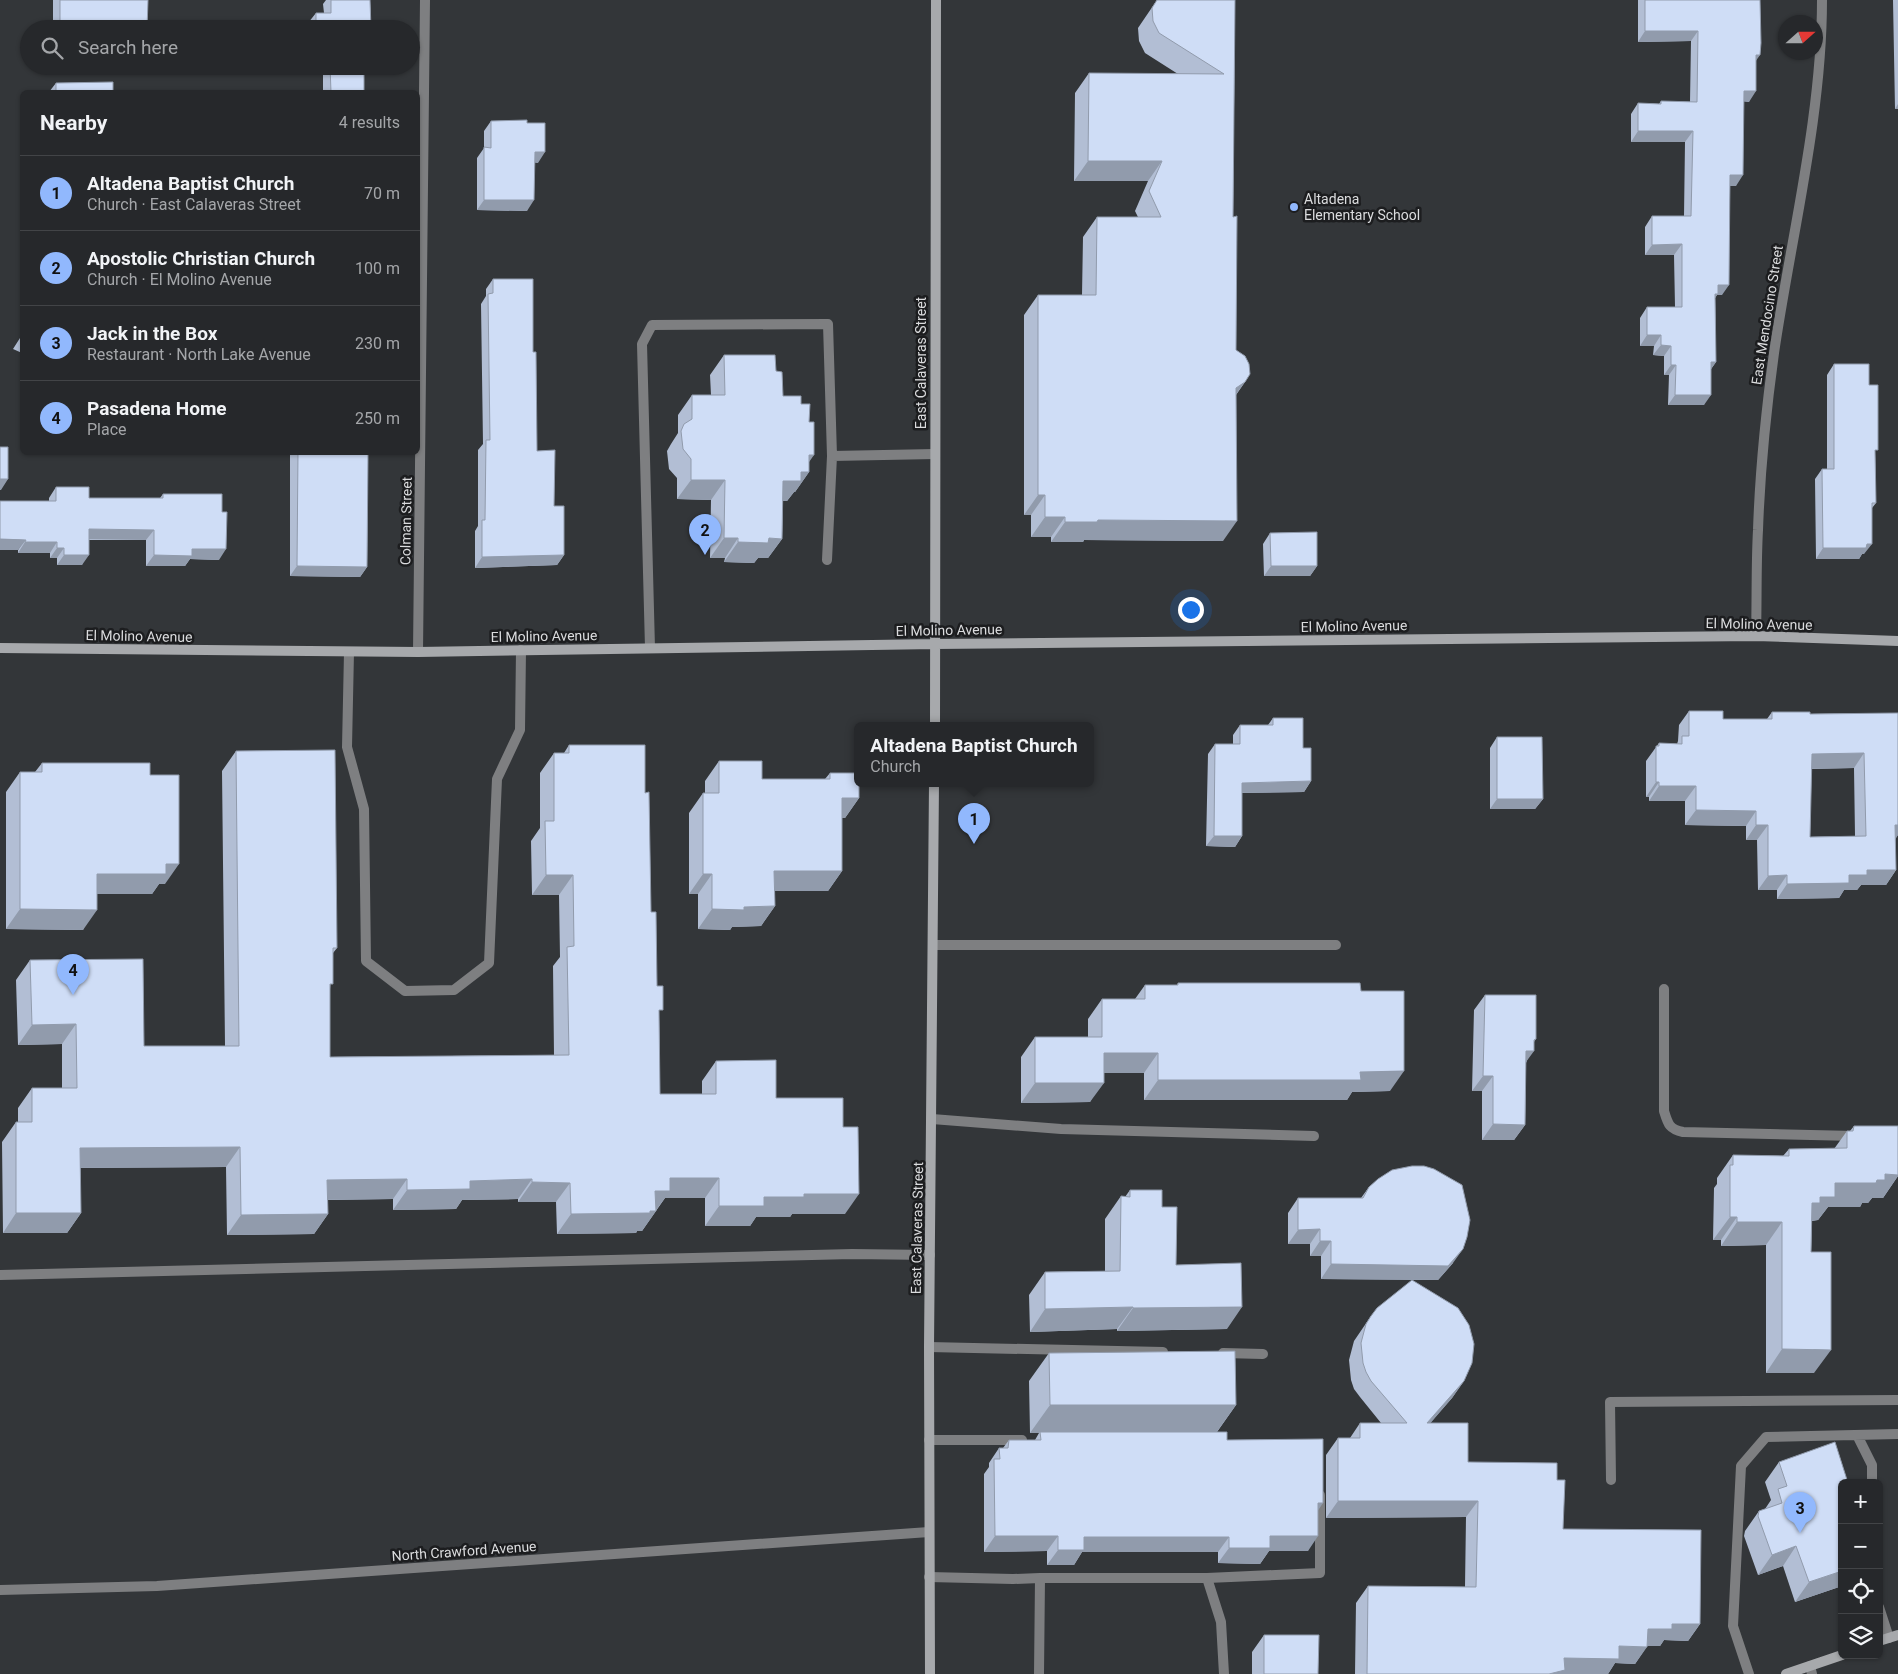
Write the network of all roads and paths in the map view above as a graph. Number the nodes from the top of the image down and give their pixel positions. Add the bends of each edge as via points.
1 (425, 0) edge
2 (936, 0) edge
3 (1822, 0) edge
4 (935, 454) junction
5 (832, 456) junction
6 (828, 560) dead end
7 (1756, 636) junction
8 (1898, 642) edge
9 (935, 644) junction
10 (0, 648) edge
11 (650, 648) junction
12 (521, 650) junction
13 (349, 652) junction
14 (418, 652) junction
15 (935, 722) edge
16 (934, 787) edge
17 (933, 945) junction
18 (1336, 945) dead end
19 (1664, 989) dead end
20 (932, 1119) junction
21 (1314, 1136) dead end
22 (1866, 1136) edge
23 (930, 1255) junction
24 (0, 1275) edge
25 (929, 1347) junction
26 (1175, 1352) edge
27 (1214, 1353) edge
28 (1263, 1354) dead end
29 (1898, 1400) edge
30 (1898, 1434) edge
31 (1857, 1435) junction
32 (929, 1440) junction
33 (1030, 1440) edge
34 (1872, 1479) edge
35 (1611, 1480) dead end
36 (1320, 1488) edge
37 (929, 1532) junction
38 (928, 1577) junction
39 (1040, 1578) junction
40 (1207, 1578) junction
41 (0, 1590) edge
42 (1881, 1614) edge
43 (1889, 1638) edge
44 (1838, 1657) edge
45 (1811, 1670) edge
46 (930, 1674) edge
47 (1039, 1674) edge
48 (1224, 1674) edge
49 (1749, 1674) edge
50 (1786, 1674) edge

1 - 14 street, Colman Street
2 - 4 street, East Calaveras Street
3 - 7 street, East Mendocino Street via 1817,92 1774,354 1764,446
4 - 5 street
4 - 9 street, East Calaveras Street
5 - 6 street
5 - 11 street via 828,324 652,325 642,344
7 - 8 street, El Molino Avenue
7 - 9 street, El Molino Avenue
9 - 11 street, El Molino Avenue
9 - 15 street, East Calaveras Street
10 - 13 street, El Molino Avenue
11 - 12 street, El Molino Avenue
12 - 13 street via 520,730 497,779 489,964 454,990 405,992 366,961 364,809 347,747
12 - 14 street, El Molino Avenue
13 - 14 street, El Molino Avenue
16 - 17 street, East Calaveras Street
17 - 18 street
17 - 20 street, East Calaveras Street
19 - 22 street via 1664,1111 1667,1123 1674,1130
20 - 21 street via 1061,1129
20 - 23 street, East Calaveras Street
23 - 24 street via 852,1254
23 - 25 street, East Calaveras Street
25 - 26 street
25 - 32 street, East Calaveras Street
27 - 28 street
29 - 35 street via 1610,1402
30 - 31 street
31 - 34 street via 1872,1465
31 - 49 street via 1766,1437 1741,1466 1733,1626
32 - 33 street
32 - 37 street, East Calaveras Street
36 - 40 street via 1320,1573
37 - 38 street, East Calaveras Street
37 - 41 street, North Crawford Avenue via 157,1586
38 - 39 street
38 - 46 street, East Calaveras Street
39 - 40 street
39 - 47 street
40 - 48 street via 1221,1622
42 - 43 street
44 - 45 street
45 - 50 street

